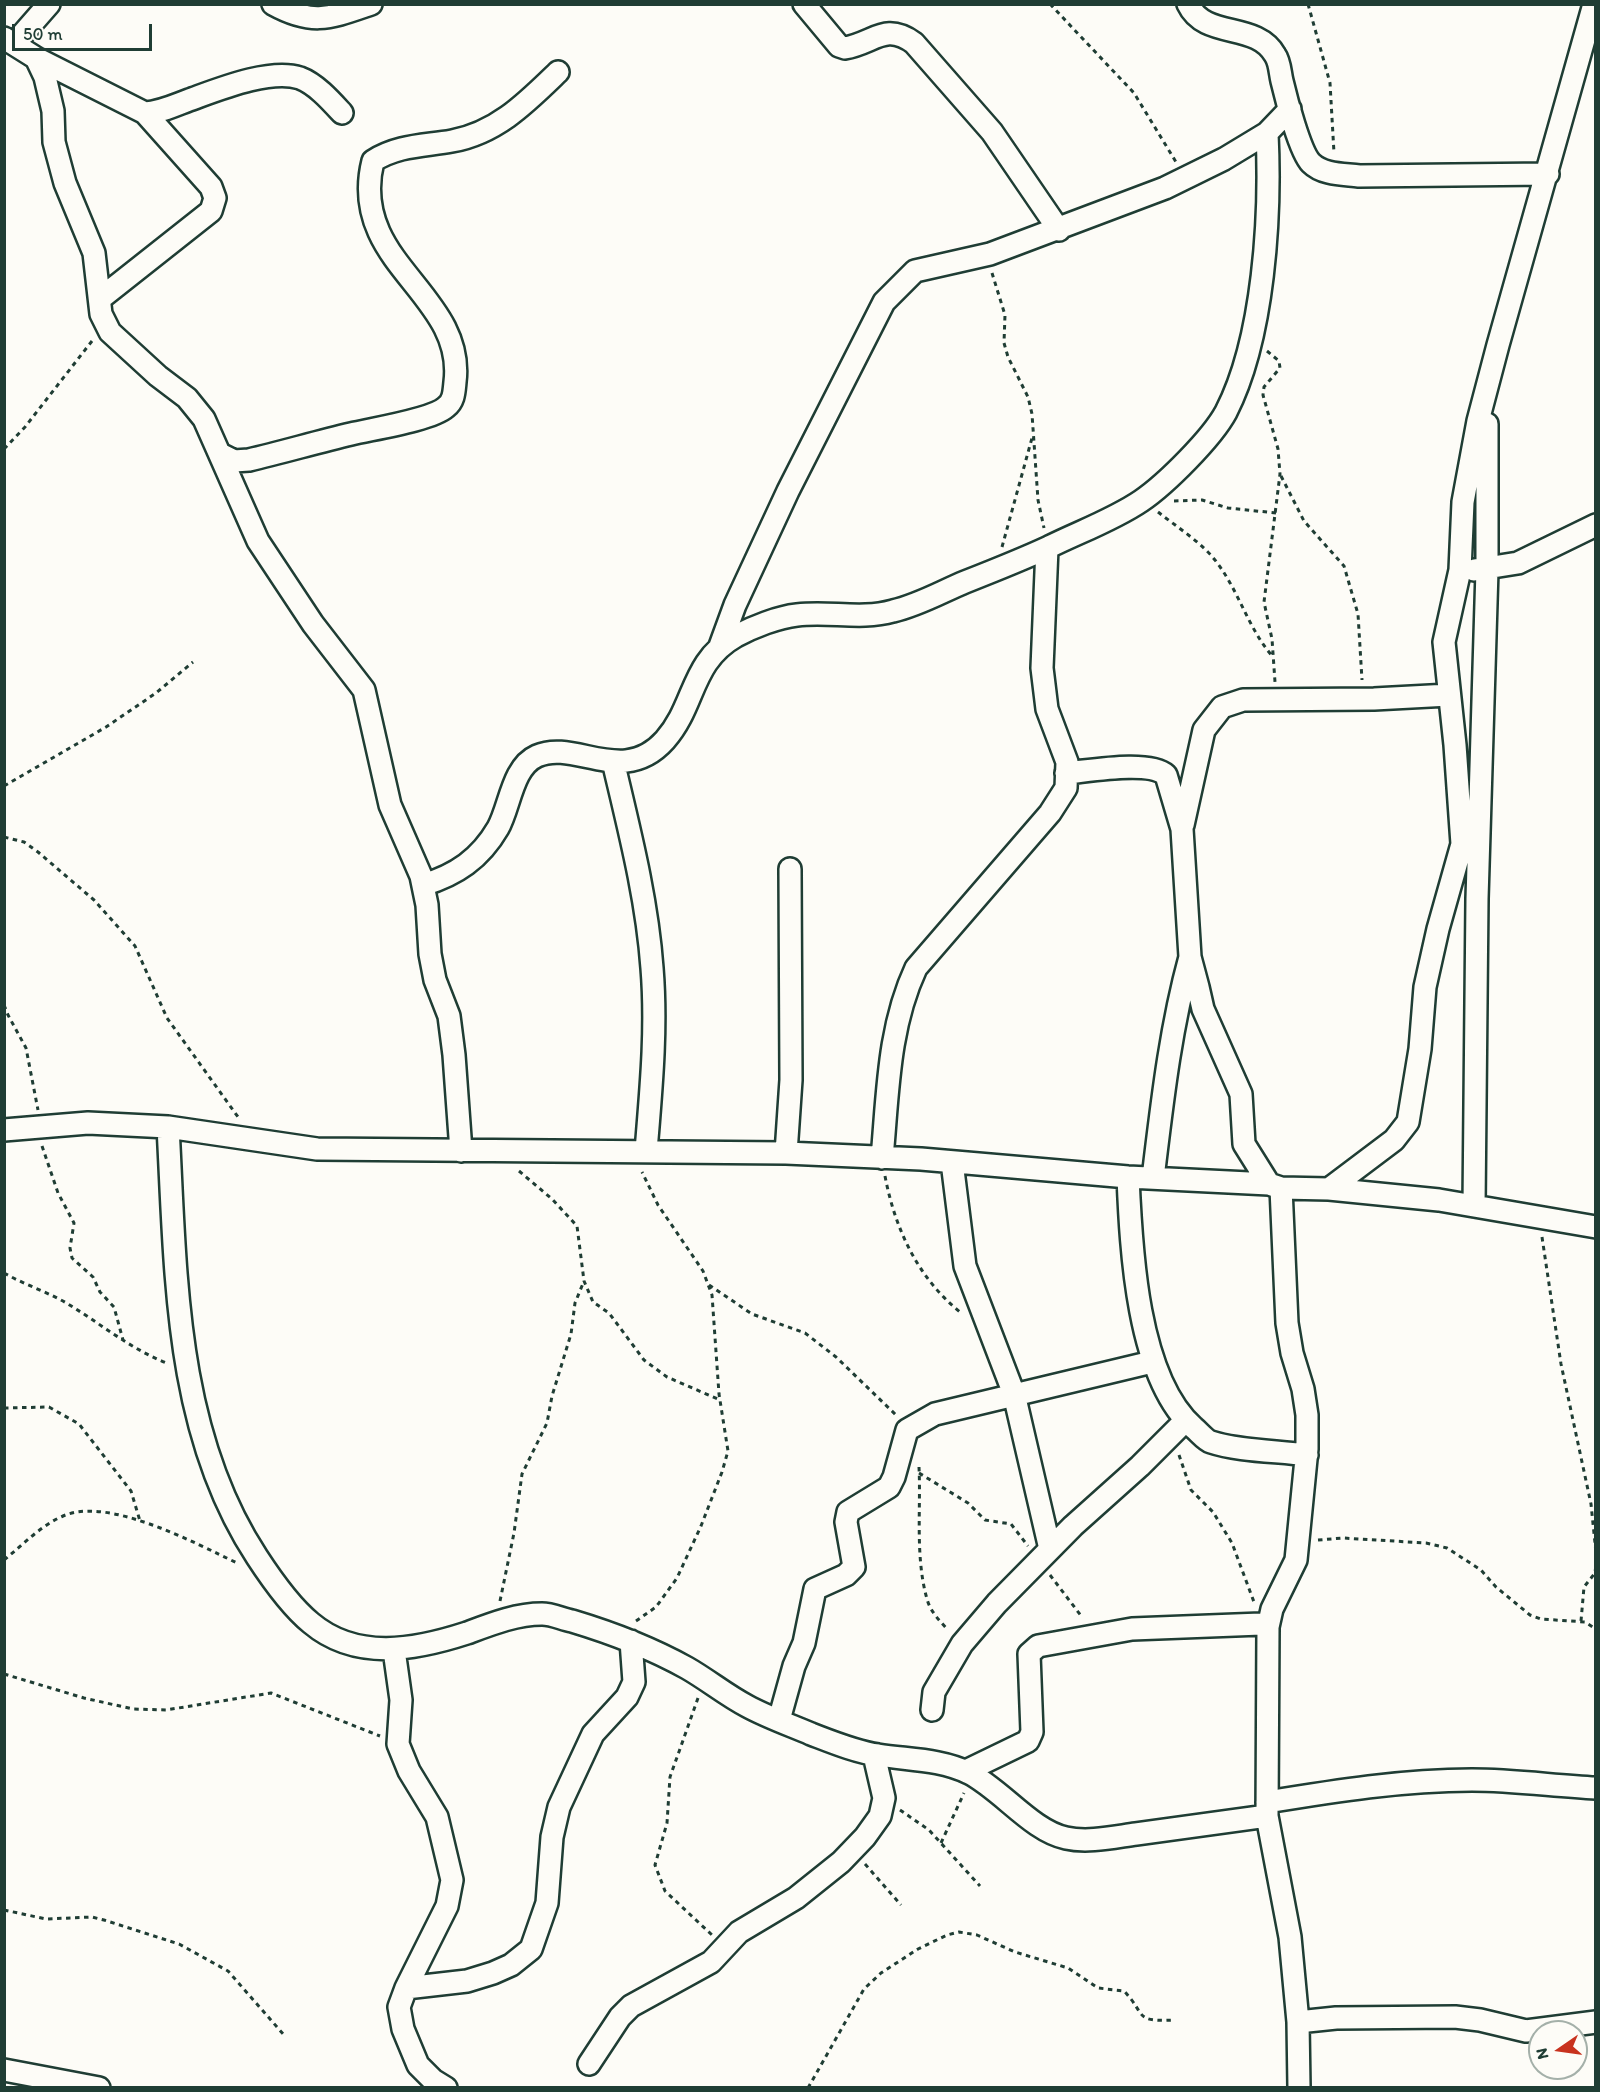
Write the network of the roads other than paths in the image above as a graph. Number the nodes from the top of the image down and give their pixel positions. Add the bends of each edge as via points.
1 (49, 4) edge
2 (273, 4) edge
3 (371, 4) edge
4 (804, 4) edge
5 (1188, 4) edge
6 (1594, 4) edge
7 (9, 41) edge
8 (36, 58) junction
9 (558, 72) dead end
10 (1290, 109) junction
11 (145, 113) junction
12 (342, 113) dead end
13 (1267, 133) junction
14 (1548, 174) junction
15 (1059, 230) junction
16 (101, 298) junction
17 (1486, 391) junction
18 (222, 455) junction
19 (1596, 525) edge
20 (1047, 548) junction
21 (1460, 570) junction
22 (1487, 570) junction
23 (720, 646) junction
24 (1449, 695) junction
25 (613, 761) junction
26 (1066, 773) junction
27 (1182, 829) junction
28 (790, 869) dead end
29 (423, 885) junction
30 (1190, 957) junction
31 (168, 1127) junction
32 (4, 1130) edge
33 (461, 1151) junction
34 (638, 1151) junction
35 (786, 1153) junction
36 (882, 1158) junction
37 (952, 1162) junction
38 (1128, 1177) junction
39 (1153, 1178) junction
40 (1275, 1186) junction
41 (1329, 1189) junction
42 (1474, 1206) junction
43 (1596, 1227) edge
44 (1152, 1362) junction
45 (1014, 1394) junction
46 (1179, 1427) junction
47 (1306, 1455) junction
48 (1045, 1554) junction
49 (1264, 1626) junction
50 (624, 1638) junction
51 (394, 1650) junction
52 (932, 1710) dead end
53 (779, 1720) junction
54 (874, 1755) junction
55 (969, 1773) junction
56 (1596, 1788) edge
57 (1267, 1809) junction
58 (406, 1988) junction
59 (1298, 2022) junction
60 (1596, 2022) edge
61 (589, 2064) dead end
62 (4, 2070) edge
63 (99, 2088) edge
64 (446, 2088) edge
65 (1299, 2088) edge

1 - 7 street
2 - 3 street via 297,17 319,19
4 - 15 street via 844,48 886,33 900,33 914,43 992,132
5 - 10 street via 1198,20 1256,38 1269,46 1276,56
6 - 14 street
7 - 8 street
8 - 11 street
8 - 16 street via 53,111 54,142 65,183 94,253
9 - 18 street via 511,117 478,134 397,150 373,161 369,179 378,230 388,250 433,305 448,338 457,370 453,398 446,408 406,422 249,460 234,461
10 - 13 street
10 - 14 street via 1311,163 1336,173
11 - 12 street via 160,112 274,75 300,78
11 - 16 street via 211,187 215,198 211,211
13 - 15 street via 1185,178
13 - 20 street via 1269,177 1254,322 1242,375 1224,415 1145,503
14 - 17 street
15 - 23 street via 982,256 915,271 884,302 788,491
16 - 18 street via 101,314 110,332 187,398 204,419
17 - 21 street via 1462,502
17 - 22 street
18 - 29 street via 258,541 313,624 364,690 390,806
19 - 22 street via 1518,563
20 - 23 street via 900,610 874,617 797,615 738,635
20 - 26 street via 1042,668 1047,709 1066,762
21 - 22 street
21 - 24 street via 1444,642
22 - 42 street via 1477,899
23 - 25 street via 699,671 683,712 664,741 644,757
24 - 27 street via 1277,698 1243,700 1222,707 1204,730
24 - 41 street via 1462,844 1425,987 1418,1070 1408,1122 1394,1140
25 - 29 street via 548,751 531,758 516,780 498,828 473,860 448,878
25 - 34 street via 638,870 652,969 654,1052
26 - 27 street via 1160,769 1170,784
26 - 36 street via 1066,788 1050,813 915,968 904,994 891,1049
27 - 30 street
28 - 35 street via 791,1080
29 - 33 street via 430,954 453,1045
30 - 39 street via 1167,1060
30 - 40 street via 1203,1009 1242,1094 1244,1144
31 - 32 street via 88,1123
31 - 33 street via 317,1149
31 - 51 street via 187,1371 200,1430 222,1492 239,1530 271,1579 310,1622 334,1639 357,1647
33 - 34 street
34 - 35 street
35 - 36 street
36 - 37 street
37 - 38 street
37 - 45 street via 965,1266
38 - 39 street
38 - 44 street via 1136,1277
39 - 40 street
40 - 41 street
40 - 47 street via 1287,1323 1307,1415
41 - 42 street
42 - 43 street
44 - 45 street
44 - 46 street
45 - 48 street
45 - 53 street via 935,1414 907,1430 889,1487 848,1512 846,1522 854,1567 846,1575 815,1589 804,1642
46 - 47 street via 1210,1442
46 - 48 street
47 - 49 street via 1298,1542 1291,1573
48 - 52 street via 962,1644 934,1692
49 - 55 street via 1178,1625 1101,1633 1038,1646 1029,1654 1032,1732 1028,1741
49 - 57 street
50 - 51 street via 546,1614 519,1616 452,1638
50 - 53 street via 746,1706
50 - 58 street via 634,1682 627,1697 593,1734 559,1807 552,1837 547,1903 531,1949 493,1973 466,1981
51 - 58 street via 401,1700 398,1744 409,1771 437,1817 453,1880 447,1906
53 - 54 street
54 - 55 street via 924,1759
54 - 61 street via 884,1798 880,1816 855,1847 796,1898 739,1932 697,1971 632,2006 620,2017
55 - 57 street via 1045,1830 1064,1838 1124,1835
56 - 57 street via 1474,1780 1418,1782 1351,1789
57 - 59 street via 1290,1937
58 - 64 street via 399,2007 403,2029 418,2065
59 - 60 street via 1455,2017 1527,2031
59 - 65 street
62 - 63 street

